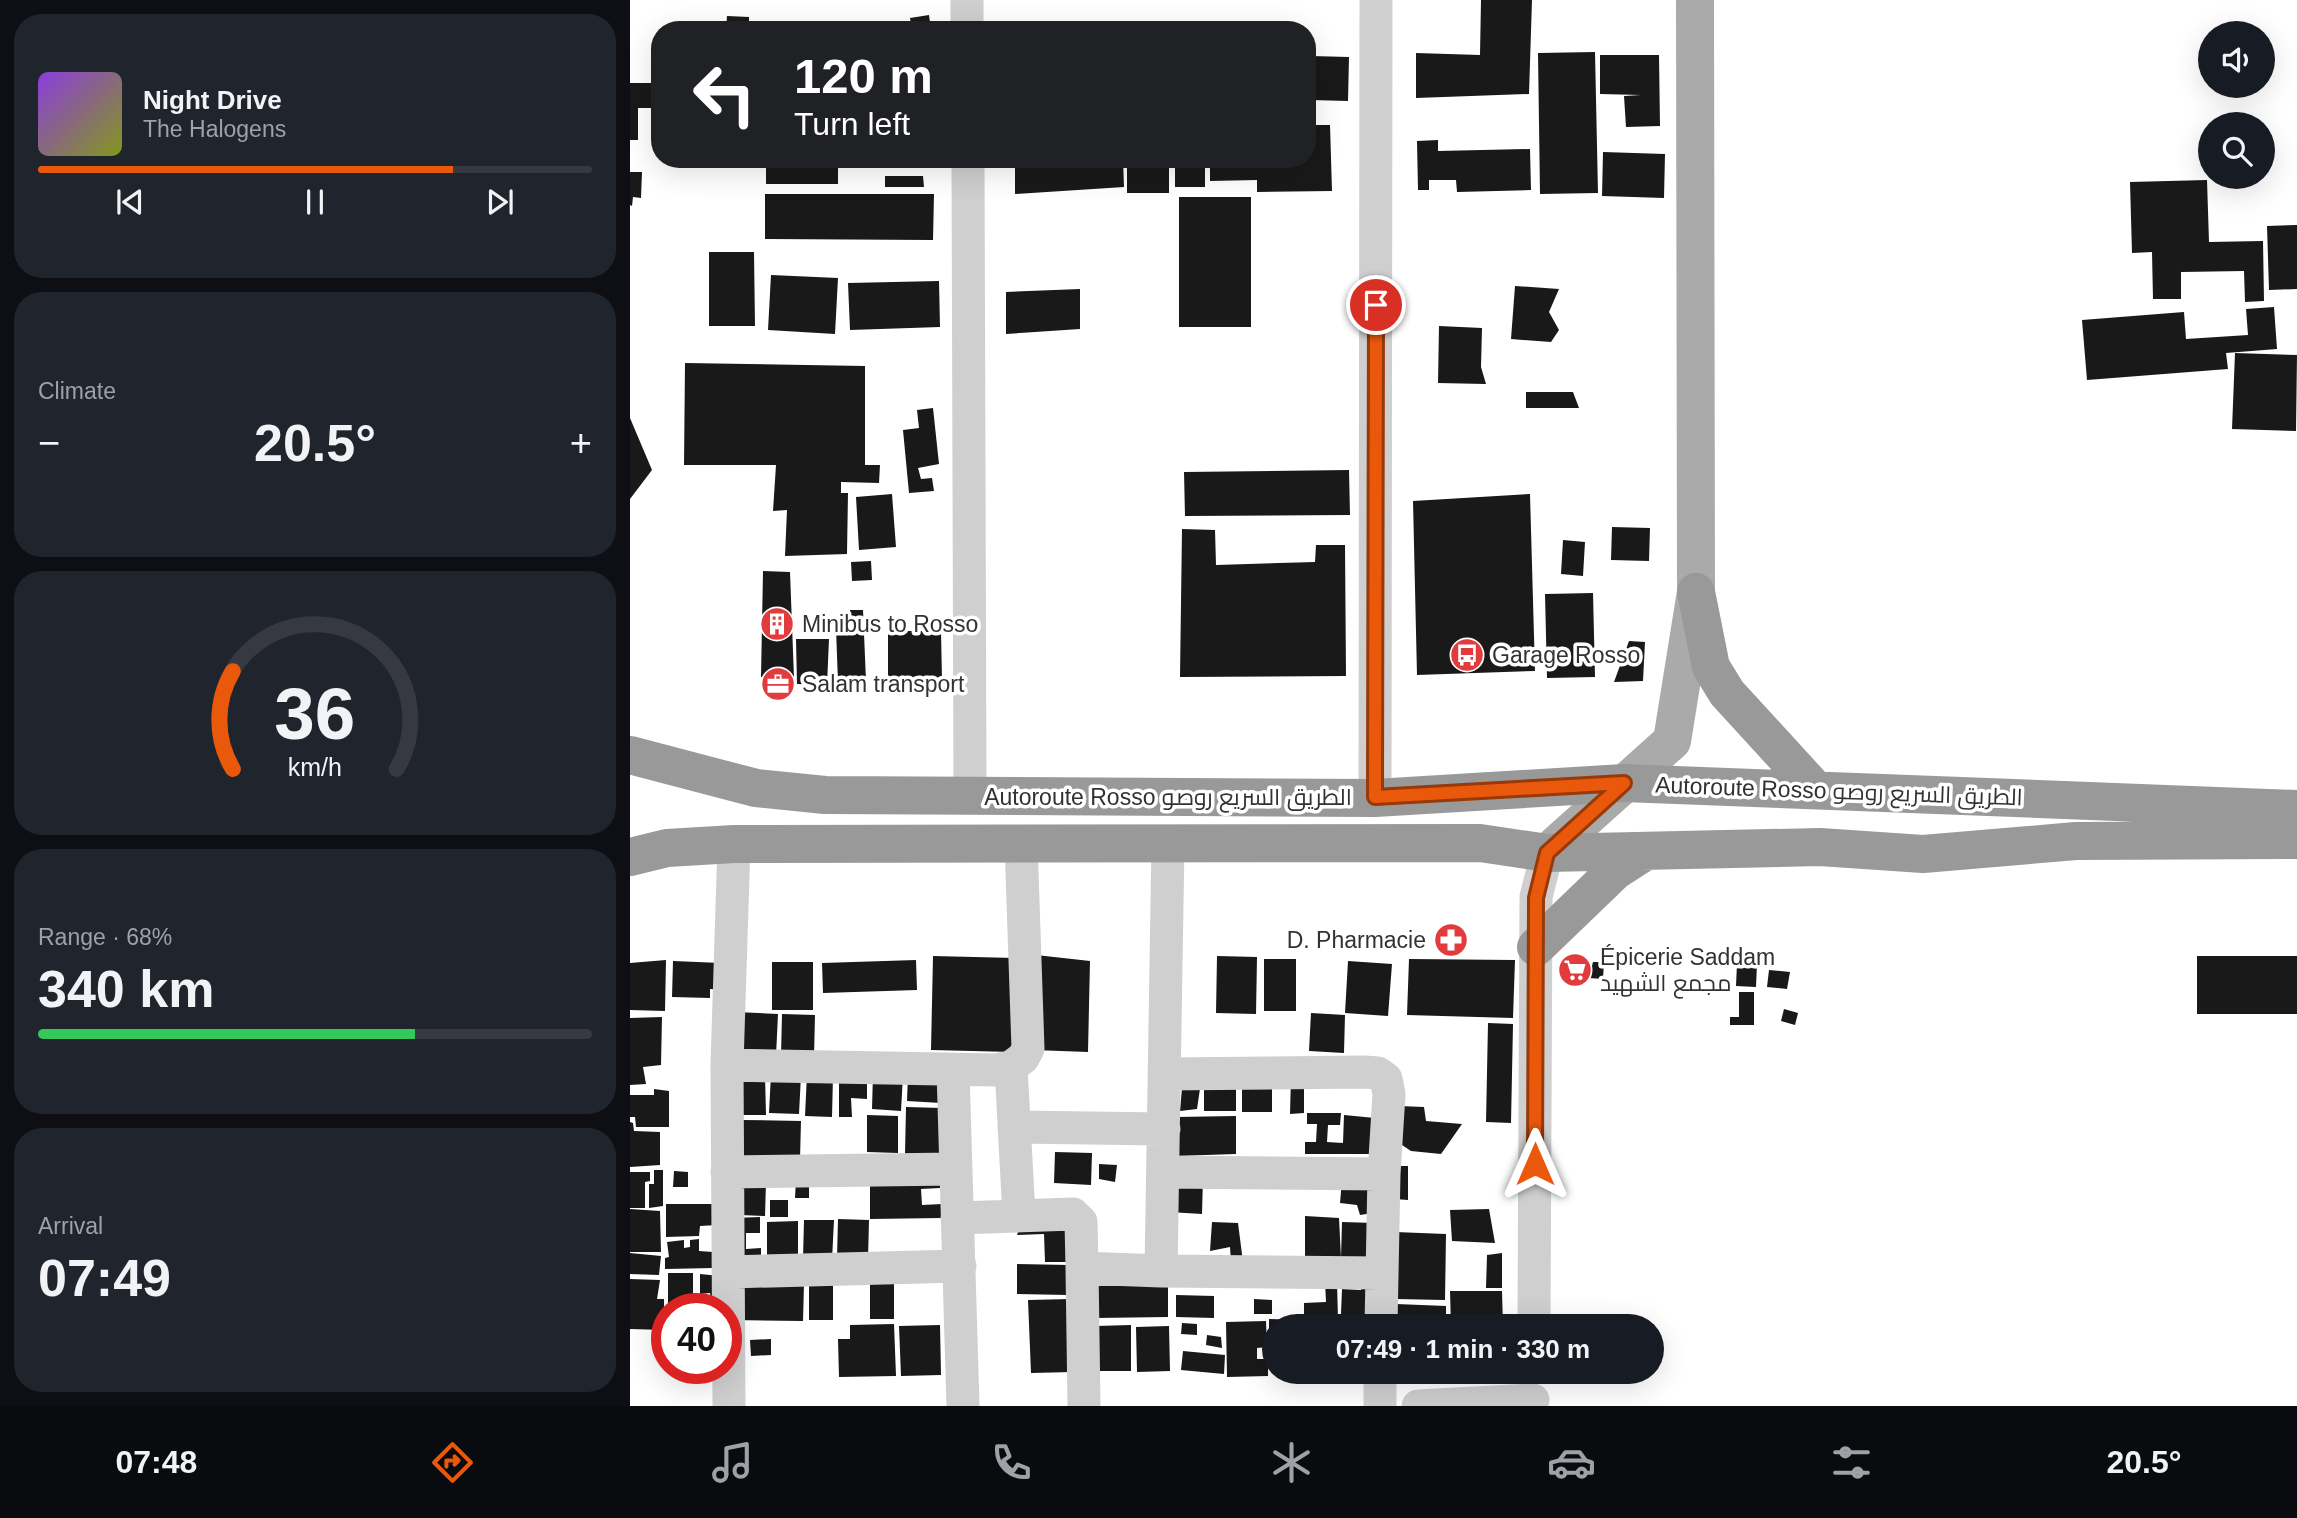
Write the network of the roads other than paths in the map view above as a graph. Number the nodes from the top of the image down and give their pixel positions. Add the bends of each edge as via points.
1 (967, 0) edge
2 (1376, 0) edge
3 (1695, 0) edge
4 (967, 21) edge
5 (968, 168) edge
6 (1696, 592) junction
7 (630, 755) edge
8 (1624, 783) junction
9 (1814, 788) junction
10 (970, 797) junction
11 (1375, 797) junction
12 (2297, 809) edge
13 (2297, 840) edge
14 (1021, 842) junction
15 (1168, 842) junction
16 (734, 844) junction
17 (1646, 850) junction
18 (1547, 853) junction
19 (630, 857) edge
20 (1536, 947) junction
21 (727, 1065) junction
22 (1011, 1067) junction
23 (953, 1071) junction
24 (1164, 1074) junction
25 (1014, 1127) junction
26 (1164, 1129) junction
27 (954, 1169) junction
28 (727, 1171) junction
29 (1165, 1172) junction
30 (1384, 1174) junction
31 (1019, 1216) junction
32 (957, 1218) junction
33 (960, 1266) junction
34 (1082, 1268) junction
35 (1161, 1271) junction
36 (728, 1272) junction
37 (1382, 1273) junction
38 (1381, 1314) edge
39 (1534, 1314) edge
40 (1380, 1384) edge
41 (1533, 1392) edge
42 (729, 1406) edge
43 (963, 1406) edge
44 (1084, 1406) edge
45 (1380, 1406) edge
46 (1418, 1406) edge

1 - 4 street
2 - 11 street
3 - 6 main road
5 - 10 street
6 - 8 main road via 1672,741
6 - 9 highway via 1711,667 1727,693
7 - 10 highway, Autoroute Rosso الطريق السريع روصو via 756,788 825,795
8 - 9 highway, Autoroute Rosso الطريق السريع روصو
8 - 11 highway, Autoroute Rosso الطريق السريع روصو
8 - 18 main road
9 - 12 highway, Autoroute Rosso الطريق السريع روصو
10 - 11 highway, Autoroute Rosso الطريق السريع روصو
13 - 17 highway, Autoroute Rosso الطريق السريع روصو via 2076,841 1923,854 1820,847
14 - 15 highway, Autoroute Rosso الطريق السريع روصو
14 - 16 highway, Autoroute Rosso الطريق السريع روصو
14 - 22 street via 1028,1049
15 - 18 highway, Autoroute Rosso الطريق السريع روصو via 1480,842
15 - 24 street
16 - 19 highway, Autoroute Rosso الطريق السريع روصو via 667,848
16 - 21 street
17 - 18 highway, Autoroute Rosso الطريق السريع روصو
17 - 20 highway via 1615,871
18 - 20 street via 1536,898
20 - 39 street
21 - 23 street
21 - 28 street
22 - 23 street
22 - 25 street
23 - 27 street
24 - 26 street
24 - 30 street via 1378,1073 1386,1079 1389,1094
25 - 26 street
25 - 31 street
26 - 29 street
27 - 28 street
27 - 32 street
28 - 36 street
29 - 30 street
29 - 35 street
30 - 37 street
31 - 32 street
31 - 34 street via 1079,1217
32 - 33 street
33 - 36 street
33 - 43 street
34 - 35 street
34 - 44 street
35 - 37 street
36 - 42 street
37 - 38 street
40 - 45 street
41 - 46 street

